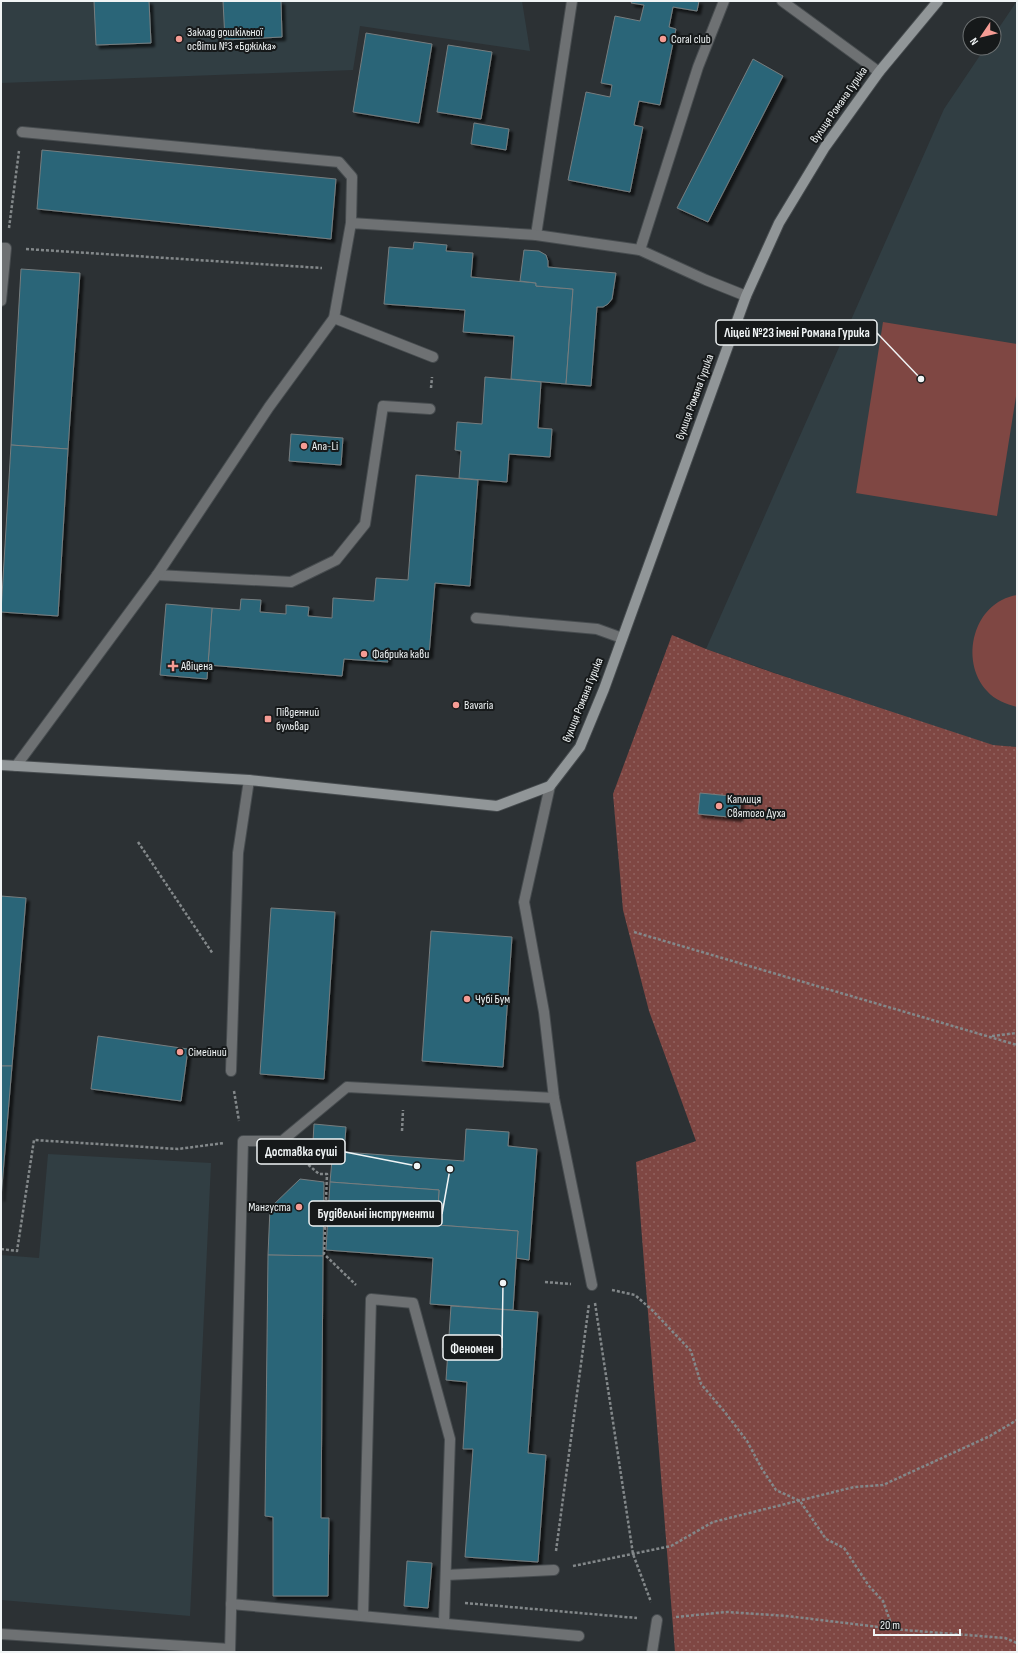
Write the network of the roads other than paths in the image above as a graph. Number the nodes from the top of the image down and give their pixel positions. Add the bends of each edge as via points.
1 (572, 1) edge
2 (724, 1) edge
3 (782, 1) edge
4 (938, 1) edge
5 (878, 72) junction
6 (22, 132) road end
7 (351, 223) junction
8 (536, 235) junction
9 (3, 248) edge
10 (640, 250) junction
11 (746, 296) junction
12 (1, 301) edge
13 (334, 318) junction
14 (433, 357) road end
15 (430, 409) road end
16 (157, 575) junction
17 (476, 618) dead end
18 (622, 638) junction
19 (1, 765) edge
20 (16, 766) junction
21 (249, 780) junction
22 (550, 786) junction
23 (231, 1071) road end
24 (554, 1098) junction
25 (592, 1285) road end
26 (554, 1570) road end
27 (446, 1575) junction
28 (230, 1604) junction
29 (363, 1616) junction
30 (657, 1620) road end
31 (444, 1623) junction
32 (1, 1634) edge
33 (579, 1636) dead end
34 (230, 1650) edge
35 (652, 1652) edge

1 - 8 lane
2 - 10 lane via 698,67
3 - 5 lane
4 - 5 main road, вулиця Романа Гурика
5 - 11 main road, вулиця Романа Гурика via 825,147 779,223
6 - 7 lane via 339,162 352,177
7 - 8 lane
7 - 13 lane
8 - 10 lane
9 - 12 lane
10 - 11 lane
11 - 18 main road, вулиця Романа Гурика
13 - 14 lane
13 - 16 lane via 269,407
15 - 16 lane via 383,406 365,524 336,560 291,582
16 - 20 lane
17 - 18 lane via 597,629
18 - 22 main road, вулиця Романа Гурика via 580,747
19 - 20 main road
20 - 21 main road
21 - 22 main road via 496,806
21 - 23 lane via 238,854
22 - 24 lane via 524,902 544,1012
24 - 25 lane
24 - 28 lane via 347,1087 282,1141 243,1141
26 - 27 lane
27 - 29 lane via 450,1439 413,1303 372,1300
27 - 31 lane
28 - 29 lane
28 - 34 lane
29 - 31 lane
30 - 35 lane
31 - 33 lane
32 - 34 lane

